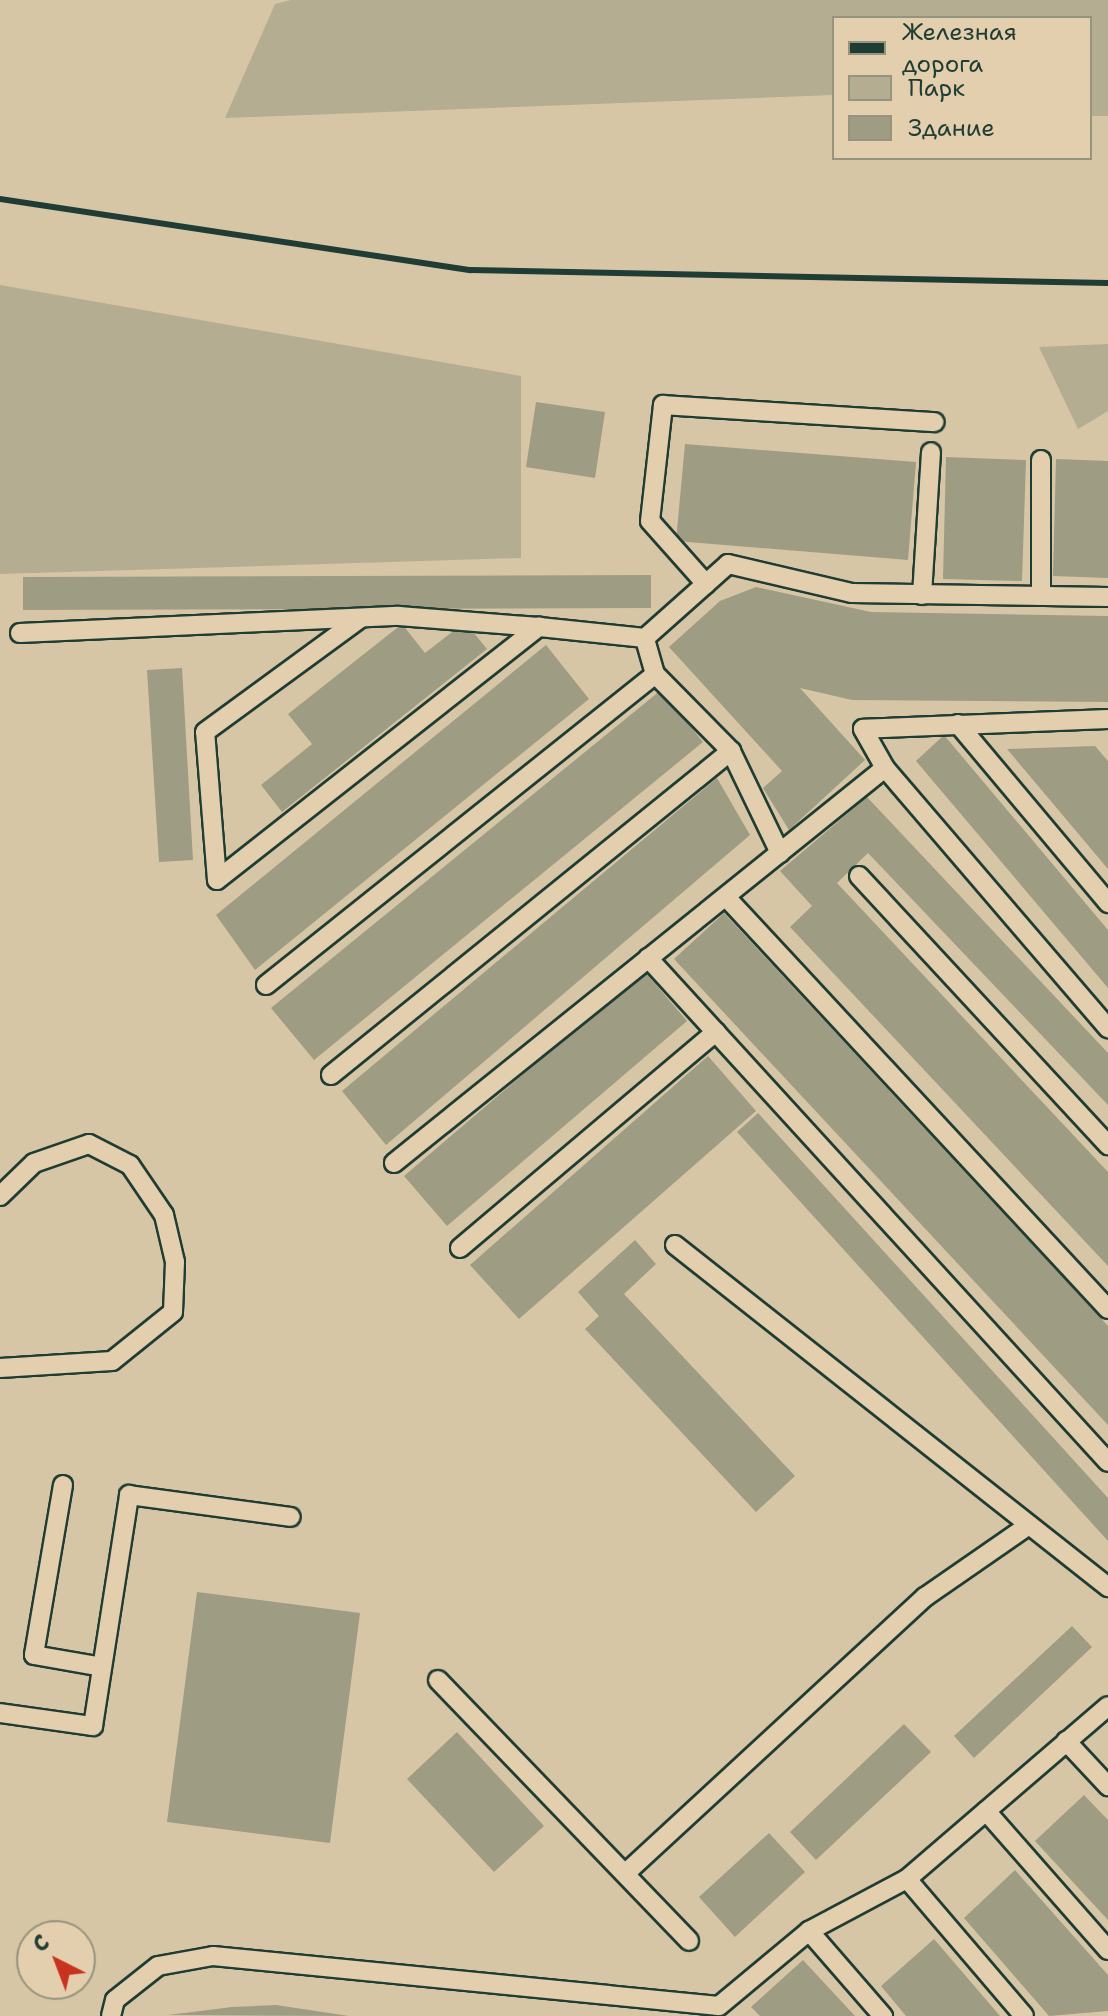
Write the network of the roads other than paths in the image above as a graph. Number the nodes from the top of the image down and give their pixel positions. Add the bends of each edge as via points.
1 (934, 422) dead end
2 (931, 452) dead end
3 (1041, 460) dead end
4 (706, 584) junction
5 (922, 595) junction
6 (1041, 596) junction
7 (1108, 597) edge
8 (361, 618) junction
9 (539, 627) junction
10 (20, 633) dead end
11 (645, 638) junction
12 (655, 674) junction
13 (1105, 722) edge
14 (958, 724) junction
15 (731, 751) junction
16 (885, 768) junction
17 (780, 853) junction
18 (859, 876) dead end
19 (726, 897) junction
20 (1108, 903) edge
21 (648, 958) junction
22 (266, 985) dead end
23 (1108, 1028) edge
24 (716, 1032) junction
25 (331, 1075) dead end
26 (1108, 1145) edge
27 (394, 1163) dead end
28 (0, 1196) edge
29 (675, 1245) dead end
30 (460, 1248) dead end
31 (1108, 1309) edge
32 (0, 1368) edge
33 (1108, 1462) edge
34 (63, 1485) dead end
35 (291, 1517) dead end
36 (1029, 1525) junction
37 (1108, 1587) edge
38 (102, 1667) junction
39 (438, 1680) dead end
40 (1108, 1706) edge
41 (0, 1713) edge
42 (1066, 1741) junction
43 (1108, 1786) edge
44 (986, 1811) junction
45 (628, 1871) junction
46 (907, 1879) junction
47 (809, 1931) junction
48 (689, 1941) dead end
49 (1108, 1950) edge
50 (724, 2011) edge
51 (111, 2016) edge
52 (883, 2016) edge
53 (1024, 2016) edge

1 - 4 lane via 663,405 650,521
2 - 5 lane
3 - 6 lane
4 - 5 lane via 728,564 852,593
4 - 11 lane
5 - 6 lane
6 - 7 lane
8 - 9 lane
8 - 9 lane via 205,732 217,880
8 - 10 lane
9 - 11 lane
11 - 12 lane
12 - 15 lane
12 - 22 lane
13 - 14 lane
14 - 16 lane via 863,729
14 - 20 lane
15 - 17 lane
15 - 25 lane
16 - 17 lane
16 - 23 lane
17 - 19 lane
18 - 26 lane
19 - 21 lane
19 - 31 lane
21 - 24 lane
21 - 27 lane
24 - 30 lane
24 - 33 lane
28 - 32 lane via 34,1163 89,1144 130,1165 164,1215 175,1262 173,1312 112,1361
29 - 36 lane
34 - 38 lane via 34,1655
35 - 38 lane via 129,1495
36 - 37 lane
36 - 45 lane via 925,1597
38 - 41 lane via 93,1726
39 - 45 lane
40 - 42 lane
42 - 43 lane
42 - 44 lane
44 - 46 lane
44 - 49 lane
45 - 48 lane
46 - 47 lane
46 - 53 lane
47 - 50 lane
47 - 52 lane
50 - 51 lane via 213,1956 158,1966 115,2000

